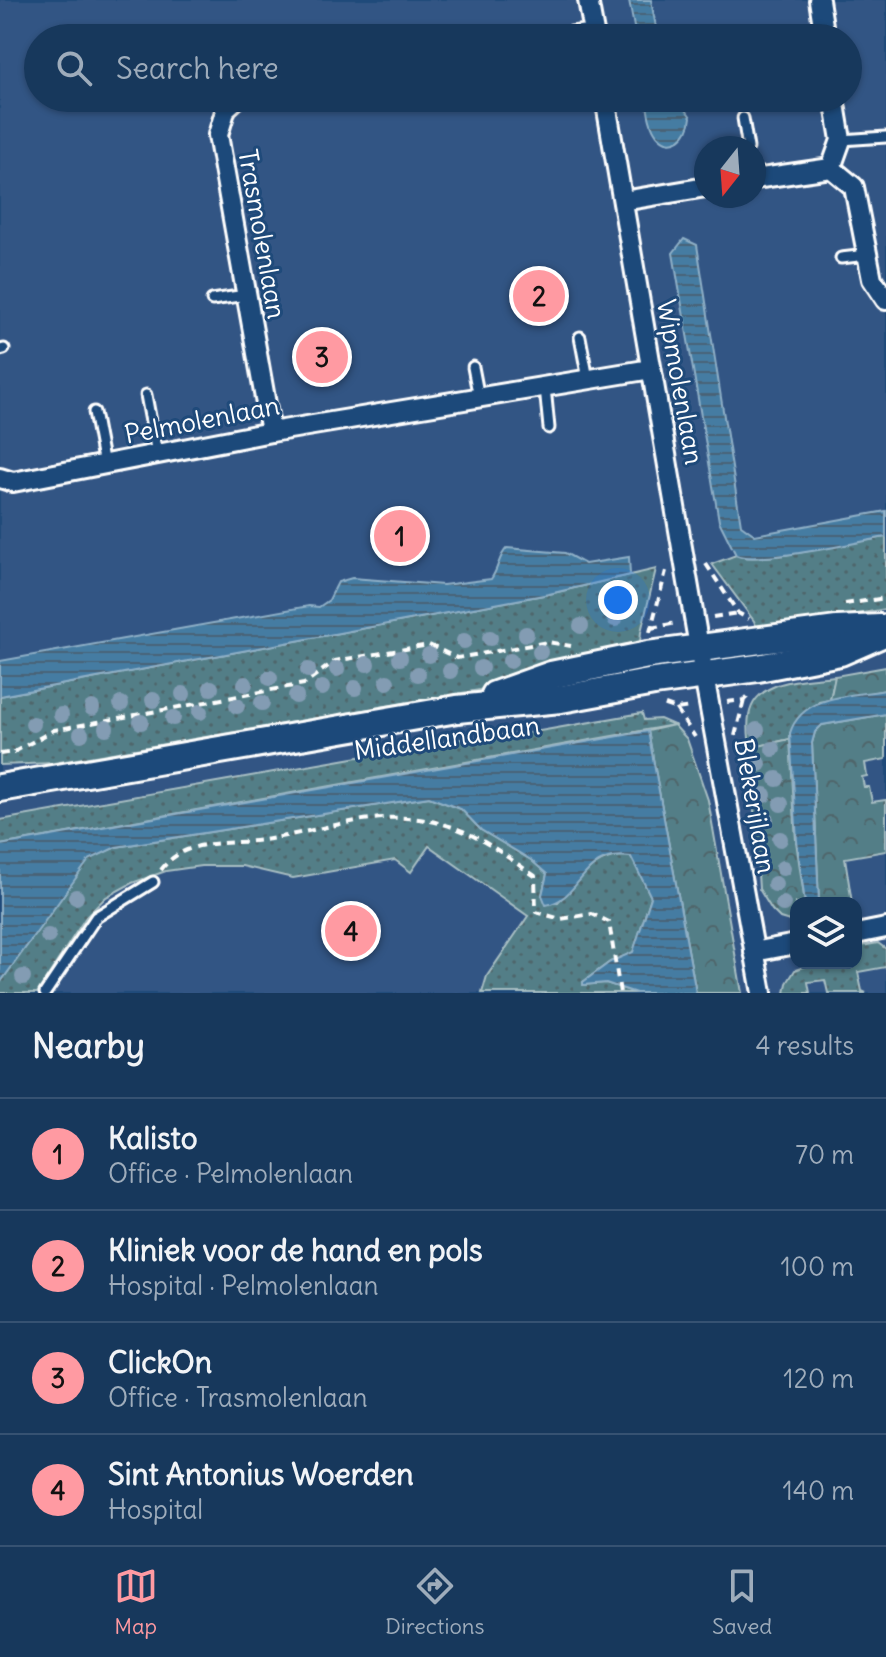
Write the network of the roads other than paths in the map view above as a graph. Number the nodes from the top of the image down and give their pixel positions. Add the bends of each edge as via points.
1 (588, 0) edge
2 (819, 0) edge
3 (592, 24) edge
4 (823, 24) edge
5 (225, 112) edge
6 (607, 112) edge
7 (836, 112) edge
8 (743, 118) dead end
9 (746, 136) edge
10 (886, 137) edge
11 (841, 140) junction
12 (831, 168) junction
13 (766, 177) edge
14 (694, 189) edge
15 (623, 201) junction
16 (867, 255) junction
17 (841, 258) dead end
18 (246, 295) junction
19 (212, 300) dead end
20 (886, 300) edge
21 (580, 337) dead end
22 (473, 367) dead end
23 (651, 369) junction
24 (588, 379) junction
25 (545, 387) junction
26 (146, 395) dead end
27 (479, 398) junction
28 (94, 412) dead end
29 (549, 428) dead end
30 (271, 432) junction
31 (157, 454) junction
32 (104, 465) junction
33 (0, 478) edge
34 (886, 630) edge
35 (699, 649) junction
36 (758, 664) junction
37 (704, 676) junction
38 (457, 709) junction
39 (0, 788) edge
40 (153, 882) road end
41 (886, 928) edge
42 (862, 933) edge
43 (790, 945) edge
44 (754, 952) junction
45 (45, 993) edge
46 (762, 993) edge

1 - 3 street
2 - 4 street
5 - 18 street, Trasmolenlaan via 218,135
6 - 15 street, Wipmolenlaan
7 - 11 street
8 - 9 lane
10 - 11 lane
11 - 12 street
12 - 13 street
12 - 16 street via 854,187
14 - 15 street
15 - 23 street, Wipmolenlaan
16 - 17 lane
16 - 20 street via 872,279
18 - 19 lane
18 - 30 street, Trasmolenlaan
21 - 24 lane
22 - 27 lane
23 - 24 street, Pelmolenlaan
23 - 35 street, Wipmolenlaan
24 - 25 street, Pelmolenlaan
25 - 27 street, Pelmolenlaan
25 - 29 lane
26 - 31 lane
27 - 30 street, Pelmolenlaan
28 - 32 lane
30 - 31 street, Pelmolenlaan
31 - 32 street, Pelmolenlaan
32 - 33 street, Pelmolenlaan via 13,482
34 - 36 main road, Middellandbaan via 840,652
35 - 36 main road, Middellandbaan
35 - 37 street, Wipmolenlaan
35 - 38 main road, Middellandbaan via 551,675
36 - 37 main road, Middellandbaan
37 - 38 main road, Middellandbaan via 656,692
37 - 44 street, Blekerijlaan
38 - 39 main road, Middellandbaan
40 - 45 lane via 96,917
41 - 42 street
43 - 44 street
44 - 46 street, Blekerijlaan

